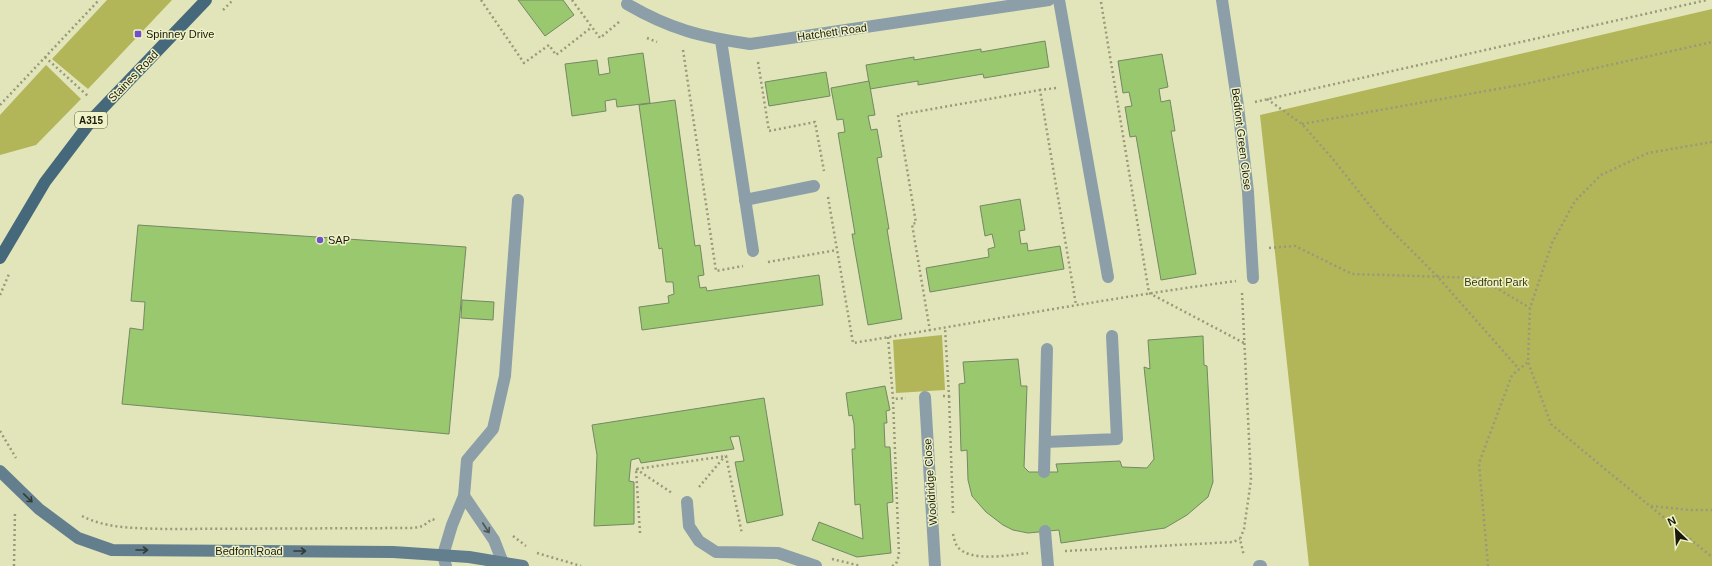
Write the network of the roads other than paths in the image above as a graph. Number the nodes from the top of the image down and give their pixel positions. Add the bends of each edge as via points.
1 (206, 0) edge
2 (1049, 0) edge
3 (1060, 0) edge
4 (1222, 0) edge
5 (625, 2) edge
6 (721, 40) junction
7 (814, 186) dead end
8 (518, 200) dead end
9 (745, 200) junction
10 (754, 251) dead end
11 (0, 258) edge
12 (1108, 277) dead end
13 (1247, 279) road end
14 (1112, 336) dead end
15 (1047, 349) dead end
16 (925, 397) road end
17 (1045, 442) junction
18 (0, 471) edge
19 (1044, 472) dead end
20 (464, 496) junction
21 (686, 502) road end
22 (1044, 531) dead end
23 (445, 561) edge
24 (503, 563) junction
25 (523, 566) edge
26 (816, 566) edge
27 (935, 566) edge
28 (1048, 566) edge

1 - 11 main road, Staines Road / A315 via 95,116 45,182
2 - 6 street, Hatchett Road via 750,44
3 - 12 street
4 - 13 street, Bedfont Green Close via 1248,192
5 - 6 street, Hatchett Road via 662,23
6 - 9 street
7 - 9 street
8 - 20 street via 505,376 493,429 467,460
9 - 10 street
14 - 17 street via 1117,439
15 - 17 street
16 - 27 street, Wooldridge Close
17 - 19 street
18 -> 23 street, Bedfont Road via 39,509 78,538 112,550 393,552
20 - 23 street via 452,525
20 -> 24 street via 494,540
21 - 26 street via 689,526 699,541 716,552 778,552
22 - 28 street
23 - 24 street, Bedfont Road via 469,557
24 - 25 street, Bedfont Road

